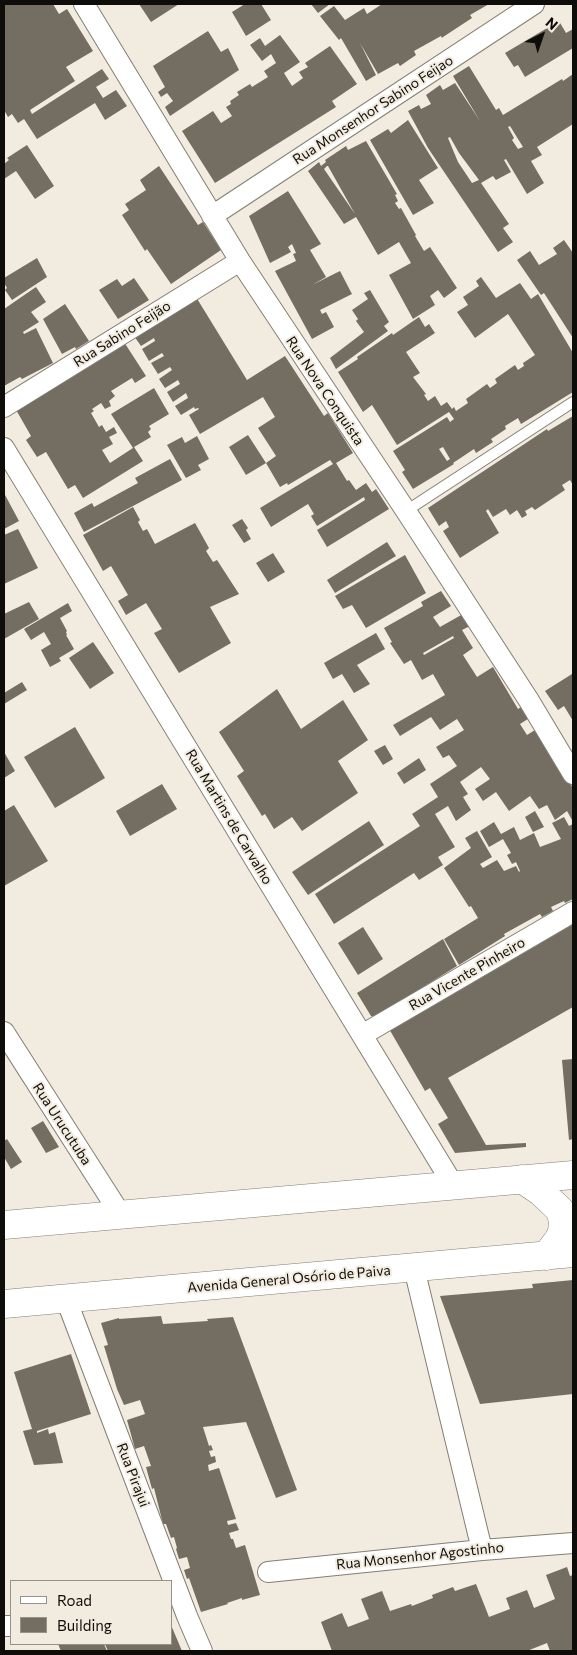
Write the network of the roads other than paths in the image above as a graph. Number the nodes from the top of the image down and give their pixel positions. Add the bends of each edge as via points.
1 (84, 4) edge
2 (534, 4) edge
3 (212, 216) junction
4 (240, 261) junction
5 (573, 402) edge
6 (4, 407) edge
7 (4, 448) edge
8 (406, 511) junction
9 (573, 774) edge
10 (573, 912) edge
11 (4, 1032) edge
12 (362, 1035) junction
13 (573, 1175) edge
14 (522, 1179) junction
15 (454, 1186) junction
16 (121, 1215) junction
17 (4, 1225) edge
18 (573, 1253) edge
19 (546, 1256) junction
20 (414, 1268) junction
21 (66, 1299) junction
22 (4, 1304) edge
23 (573, 1543) edge
24 (482, 1550) junction
25 (268, 1572) dead end
26 (166, 1580) edge
27 (172, 1596) edge
28 (179, 1616) edge
29 (202, 1651) edge

1 - 3 street, Rua Nova Conquista
2 - 3 street, Rua Monsenhor Sabino Feijao
3 - 4 street, Rua Nova Conquista
4 - 6 street, Rua Sabino Feijão
4 - 8 street, Rua Nova Conquista
5 - 8 lane
7 - 12 street, Rua Martins de Carvalho
8 - 9 street, Rua Nova Conquista
10 - 12 street, Rua Vicente Pinheiro
11 - 16 street, Rua Urucutuba
12 - 15 street, Rua Martins de Carvalho
13 - 14 main road
14 - 15 main road
14 - 19 main road via 560,1210 562,1232
15 - 16 main road
16 - 17 main road
18 - 19 main road, Avenida General Osório de Paiva
19 - 20 main road, Avenida General Osório de Paiva
20 - 21 main road, Avenida General Osório de Paiva
20 - 24 street
21 - 22 main road, Avenida General Osório de Paiva
21 - 26 street, Rua Pirajui
23 - 24 street, Rua Monsenhor Agostinho
24 - 25 street, Rua Monsenhor Agostinho
27 - 28 street, Rua Pirajui
28 - 29 street, Rua Pirajui

